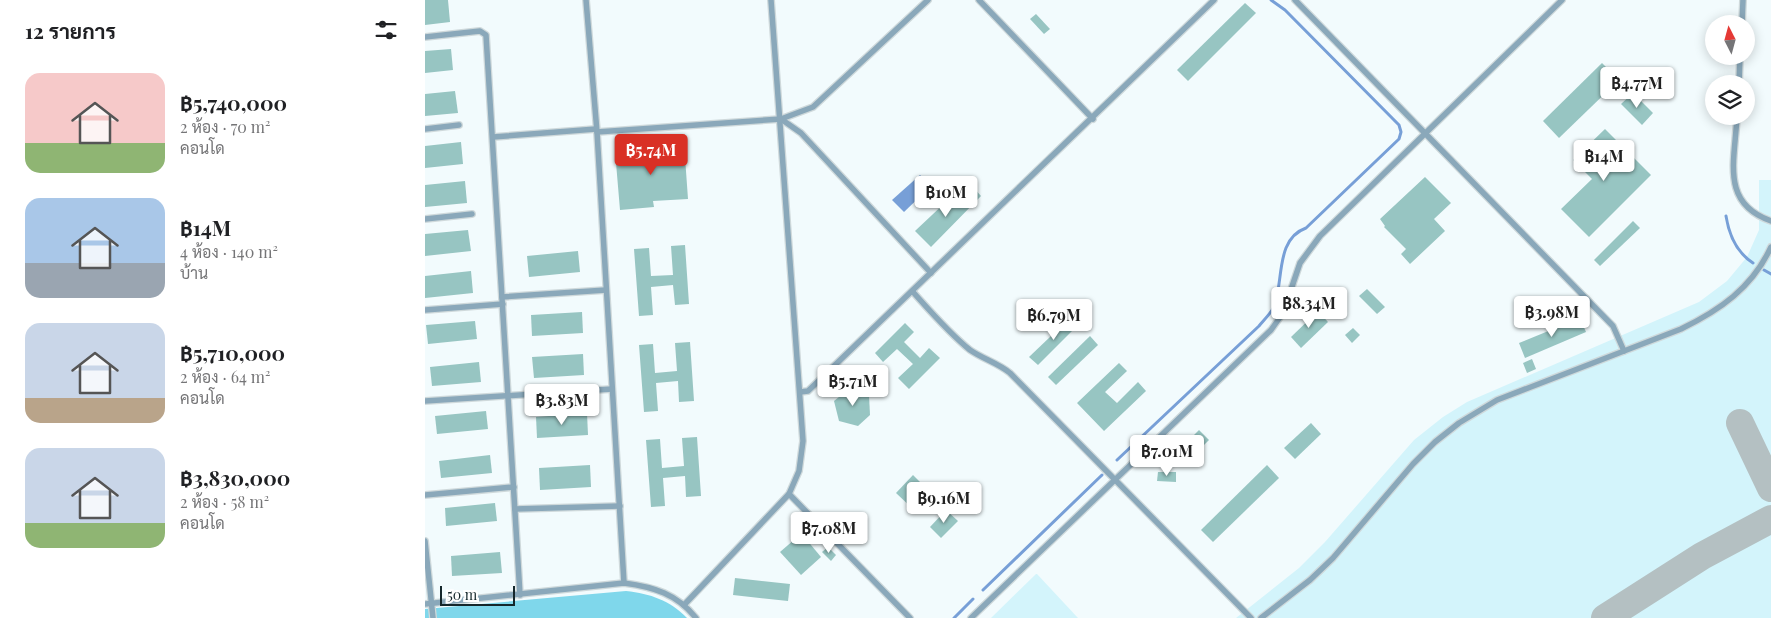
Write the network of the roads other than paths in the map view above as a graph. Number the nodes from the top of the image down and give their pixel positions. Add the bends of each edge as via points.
1 (586, 0) edge
2 (771, 0) edge
3 (928, 0) edge
4 (979, 0) edge
5 (1214, 0) edge
6 (1295, 0) edge
7 (1563, 0) edge
8 (1743, 0) edge
9 (1742, 15) edge
10 (425, 37) edge
11 (781, 119) junction
12 (1093, 119) junction
13 (1737, 125) edge
14 (459, 126) dead end
15 (425, 129) edge
16 (596, 130) junction
17 (1424, 134) junction
18 (493, 137) junction
19 (472, 214) dead end
20 (425, 219) edge
21 (1771, 221) edge
22 (1771, 247) edge
23 (931, 273) junction
24 (606, 290) junction
25 (913, 292) junction
26 (502, 300) junction
27 (425, 310) edge
28 (1624, 351) junction
29 (612, 388) junction
30 (800, 392) junction
31 (508, 394) junction
32 (425, 401) edge
33 (1115, 480) junction
34 (514, 487) junction
35 (789, 494) junction
36 (425, 495) edge
37 (620, 506) junction
38 (515, 509) junction
39 (425, 541) edge
40 (624, 583) junction
41 (520, 595) junction
42 (428, 604) edge
43 (684, 605) junction
44 (433, 618) edge
45 (696, 618) edge
46 (910, 618) edge
47 (971, 618) edge
48 (1251, 618) edge
49 (1261, 618) edge

1 - 16 lane
2 - 11 lane
3 - 11 lane via 813,107
4 - 12 lane
5 - 12 lane
6 - 17 lane
7 - 17 lane
8 - 9 lane
10 - 18 lane via 480,31 486,35
11 - 16 lane
11 - 23 lane via 801,134
11 - 30 lane
12 - 23 lane
13 - 21 lane via 1735,188 1739,199 1754,215
14 - 15 lane
16 - 18 lane
16 - 24 lane
17 - 28 lane via 1613,326
17 - 33 lane via 1308,251 1300,263 1283,313 1271,330
18 - 26 lane
19 - 20 lane
22 - 28 lane via 1751,281 1732,299 1681,329
23 - 25 lane
24 - 26 lane
24 - 29 lane
25 - 30 lane via 808,391
25 - 33 lane via 958,340 1010,373
26 - 27 lane
26 - 31 lane
28 - 49 lane via 1497,400 1459,423 1413,464 1333,558
29 - 31 lane
29 - 37 lane
30 - 35 lane via 803,441 799,471
31 - 32 lane
31 - 34 lane
33 - 47 lane
33 - 48 lane
34 - 36 lane
34 - 38 lane
35 - 43 lane
35 - 46 lane
37 - 38 lane
37 - 40 lane
38 - 41 lane
39 - 42 lane
40 - 41 lane
40 - 43 lane via 649,586 670,594
41 - 42 lane
42 - 44 lane
43 - 45 lane

